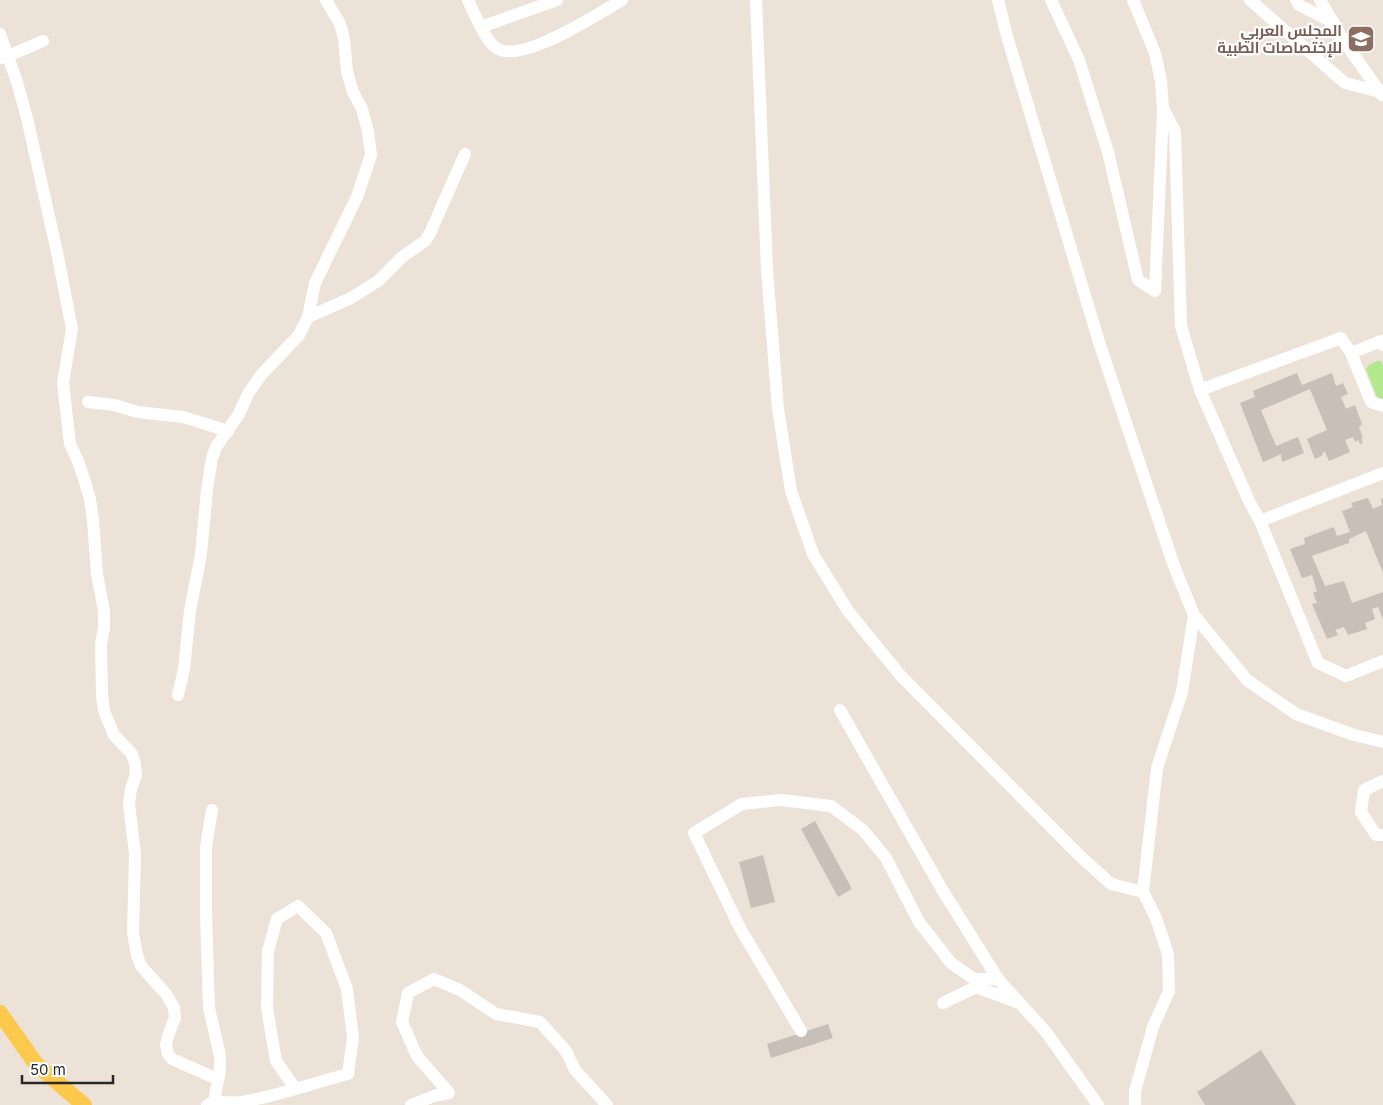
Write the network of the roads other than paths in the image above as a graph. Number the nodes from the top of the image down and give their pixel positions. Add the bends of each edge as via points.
1 (326, 0) edge
2 (468, 0) edge
3 (557, 0) edge
4 (622, 0) edge
5 (756, 0) edge
6 (998, 0) edge
7 (1051, 0) edge
8 (1133, 0) edge
9 (1250, 0) edge
10 (1296, 0) edge
11 (1320, 0) edge
12 (1334, 23) junction
13 (481, 27) junction
14 (0, 34) edge
15 (43, 41) dead end
16 (4, 57) edge
17 (1381, 94) edge
18 (1163, 108) junction
19 (465, 154) dead end
20 (308, 317) junction
21 (1383, 345) edge
22 (1351, 353) junction
23 (1200, 390) junction
24 (88, 402) dead end
25 (1383, 406) edge
26 (228, 430) junction
27 (1383, 473) edge
28 (1260, 521) junction
29 (1194, 615) junction
30 (1383, 661) edge
31 (178, 695) dead end
32 (840, 710) dead end
33 (1383, 742) edge
34 (1383, 781) edge
35 (212, 810) dead end
36 (1383, 835) edge
37 (1143, 892) junction
38 (998, 979) junction
39 (1020, 1002) junction
40 (943, 1003) dead end
41 (0, 1013) edge
42 (801, 1031) dead end
43 (217, 1079) junction
44 (294, 1088) junction
45 (68, 1098) edge
46 (444, 1099) edge
47 (209, 1104) edge
48 (84, 1105) edge
49 (411, 1105) edge
50 (607, 1105) edge
51 (1098, 1105) edge
52 (1134, 1105) edge

1 - 20 street via 340,24 347,72 362,109 371,155 357,197 315,284
2 - 13 street
3 - 13 street
4 - 13 street via 565,33 521,50 504,52 495,48
5 - 37 street via 767,270 778,409 791,491 813,554 848,611 908,684 1111,884
6 - 29 street via 1099,342 1174,566
7 - 18 street via 1079,60 1108,152 1138,280 1155,291
8 - 18 street via 1155,53
9 - 17 street via 1345,82
10 - 12 street via 1299,5
11 - 12 street
12 - 17 street
14 - 16 street
15 - 16 street
16 - 43 street via 22,100 72,329 63,383 70,444 85,482 93,520 97,574 104,611 101,644 104,711 114,735 132,754 136,764 129,804 135,854 134,933 137,955 140,966 167,995 174,1008 175,1018 166,1045 168,1054 172,1059
18 - 23 street via 1175,132 1181,326
19 - 20 street via 425,241 402,257 378,281 352,298
20 - 26 street via 299,335 261,375
21 - 22 street via 1381,341
22 - 23 street via 1341,338
22 - 25 street via 1371,402
23 - 28 street
24 - 26 street via 183,418
26 - 31 street via 216,447 208,475 201,554
27 - 28 street
28 - 30 street via 1318,663 1346,676
29 - 33 street via 1247,680 1296,714
29 - 37 street via 1182,692 1157,768
32 - 38 street via 943,892
34 - 36 street via 1364,790 1361,812 1376,835
35 - 43 street via 206,847 206,913 209,1008 220,1056
37 - 52 street via 1168,954 1169,991 1153,1027
38 - 39 street
38 - 42 street via 974,979 951,963 919,922 886,858 863,830 831,806 781,800 742,804 694,833 740,928
39 - 40 street via 976,987
39 - 51 street via 1046,1032
41 - 45 main road via 36,1064
43 - 47 street
44 - 44 street via 276,1061 267,1008 268,951 277,919 298,906 326,933 347,989 353,1037 348,1074
44 - 47 street via 240,1102
45 - 48 main road
46 - 49 street via 434,1096
46 - 50 street via 449,1093 417,1056 402,1022 408,993 434,979 460,990 496,1014 540,1022

